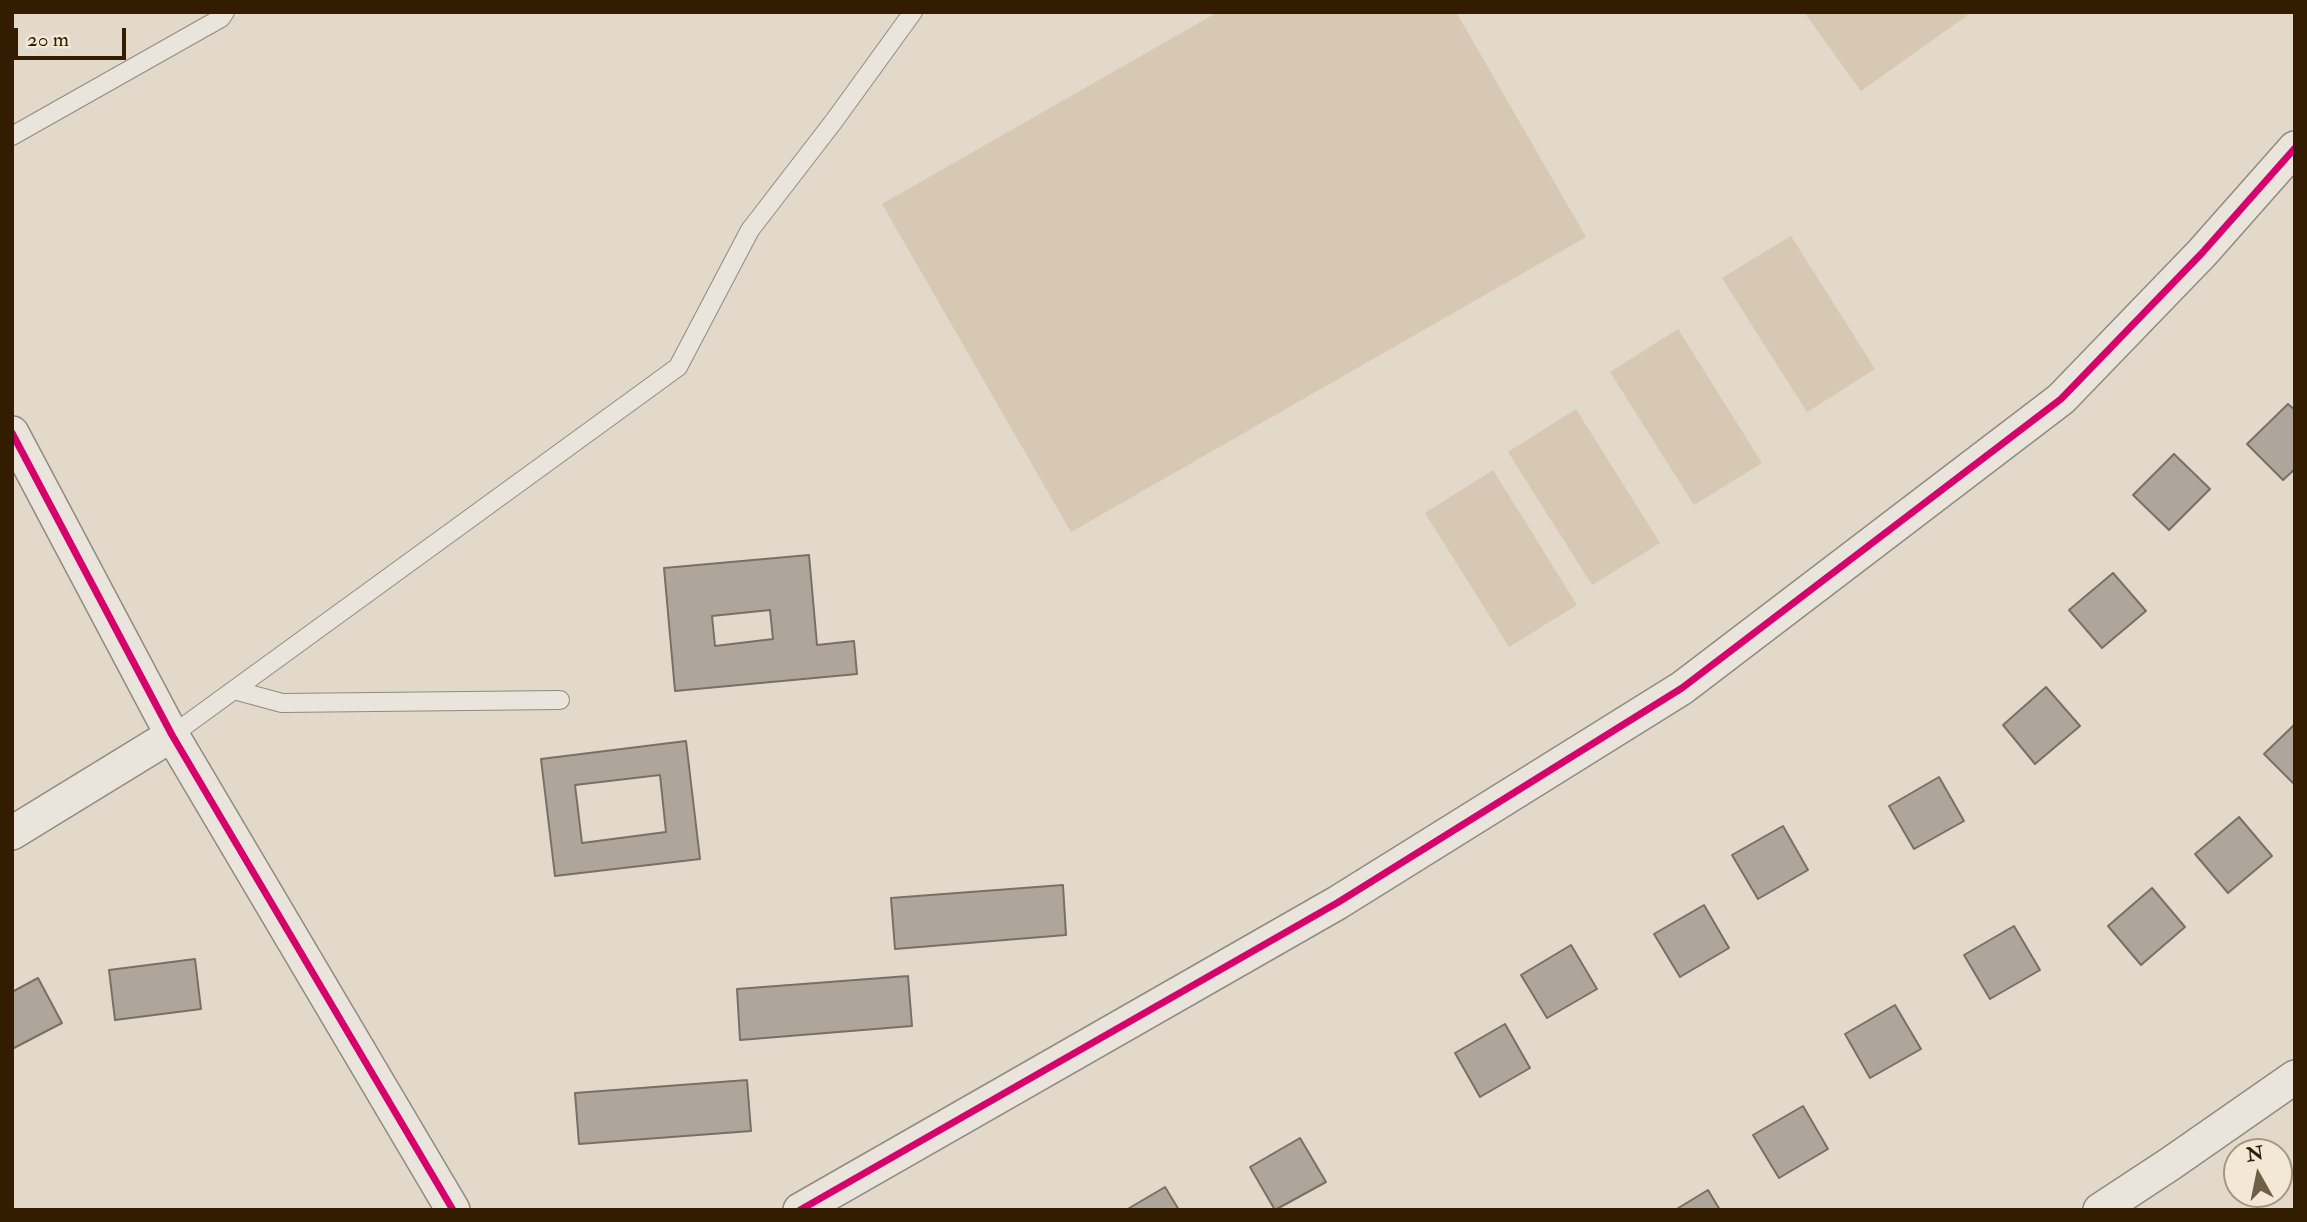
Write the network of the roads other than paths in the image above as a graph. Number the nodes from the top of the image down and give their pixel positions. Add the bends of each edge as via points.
1 (225, 12) edge
2 (913, 12) edge
3 (12, 136) edge
4 (2295, 148) edge
5 (12, 433) edge
6 (234, 690) junction
7 (560, 700) dead end
8 (172, 735) junction
9 (12, 832) edge
10 (2295, 1077) edge
11 (453, 1210) edge
12 (800, 1210) edge
13 (2100, 1210) edge

1 - 3 lane
2 - 6 lane via 750,230 678,367
4 - 12 street via 2202,253 2061,399 1682,688 1337,903
5 - 8 street
6 - 7 lane via 282,703
6 - 8 lane
8 - 9 street
8 - 11 street
10 - 13 street

